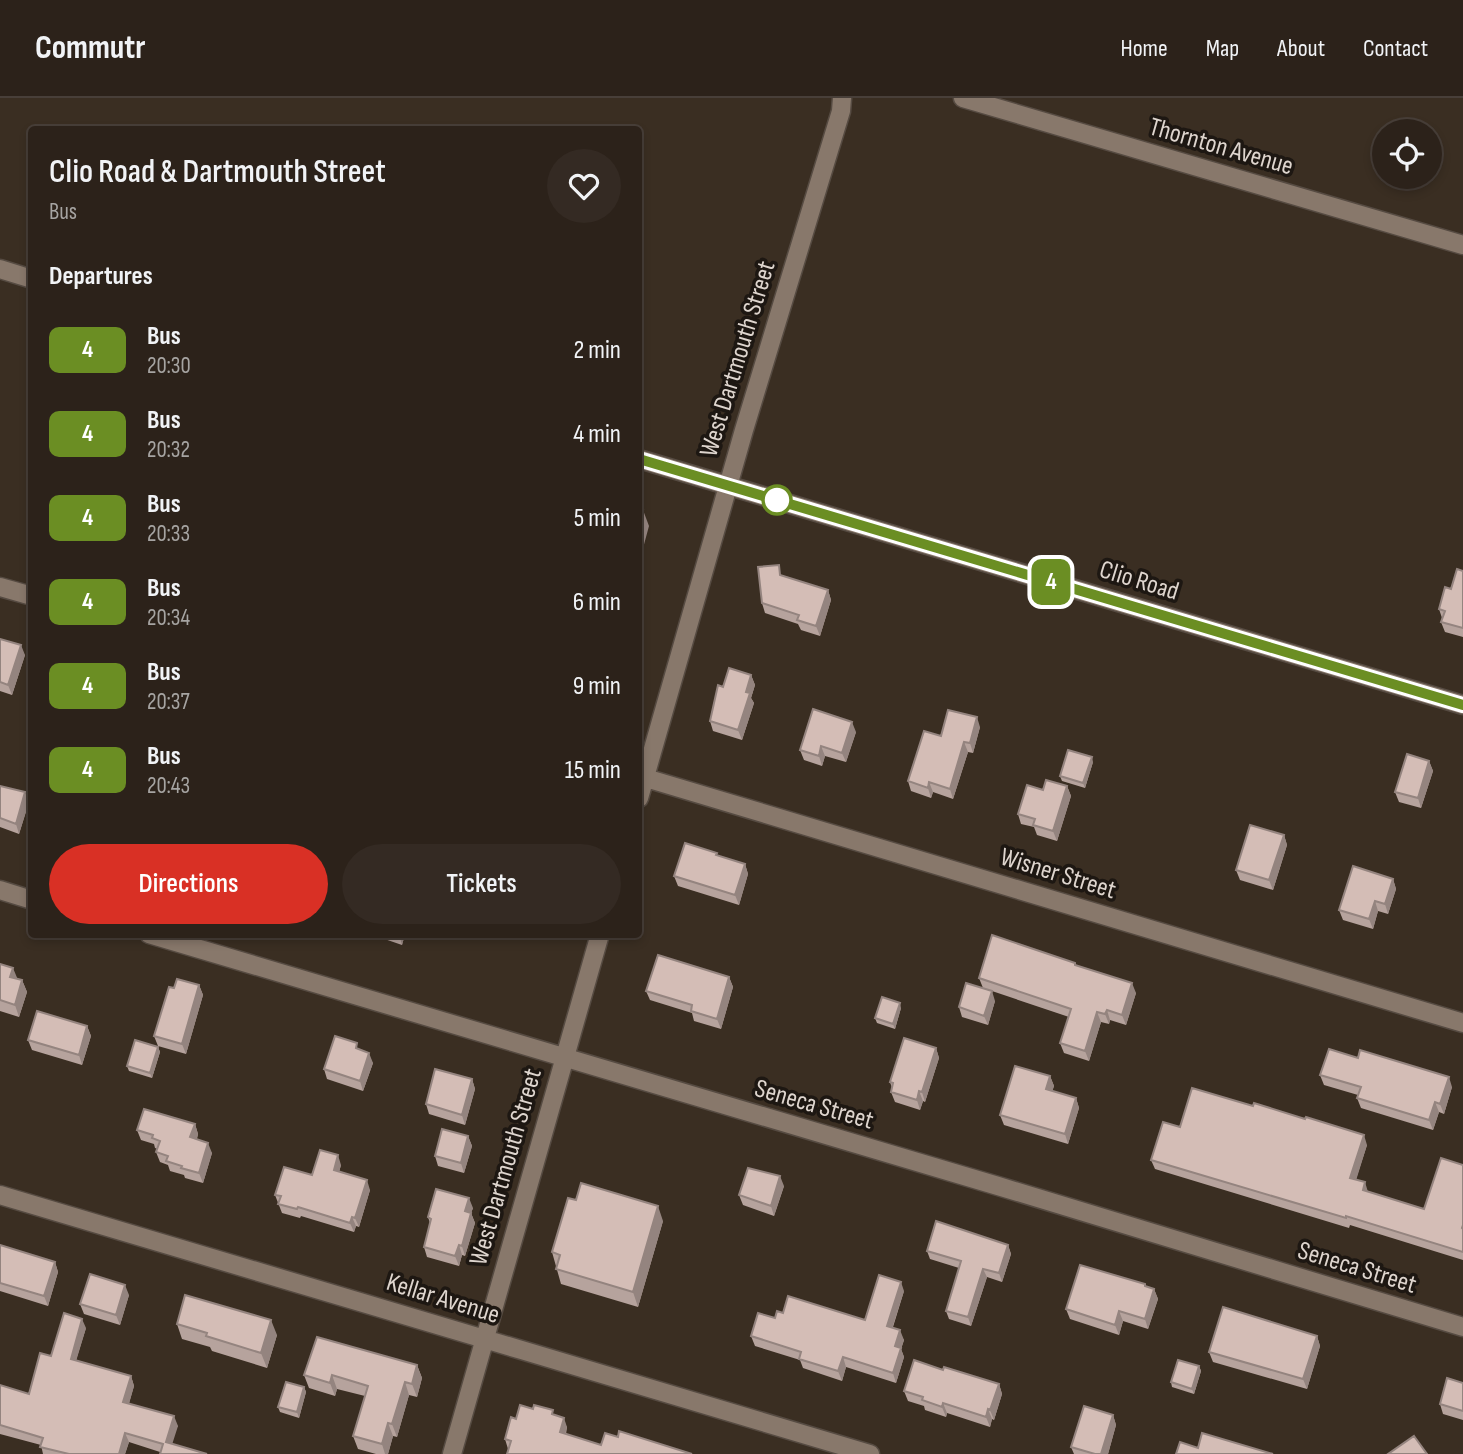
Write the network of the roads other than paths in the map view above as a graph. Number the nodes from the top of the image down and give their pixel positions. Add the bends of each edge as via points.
1 (842, 98) edge
2 (963, 98) edge
3 (1463, 246) edge
4 (0, 270) edge
5 (28, 278) edge
6 (642, 460) edge
7 (728, 485) junction
8 (0, 587) edge
9 (28, 595) edge
10 (1463, 705) edge
11 (642, 776) edge
12 (0, 890) edge
13 (28, 899) edge
14 (162, 938) edge
15 (599, 938) edge
16 (1463, 1023) edge
17 (565, 1058) junction
18 (0, 1195) edge
19 (1463, 1327) edge
20 (485, 1338) junction
21 (452, 1454) edge
22 (870, 1454) edge

1 - 7 street, West Dartmouth Street
2 - 3 street, Thornton Avenue
4 - 5 street
6 - 7 street, Clio Road
7 - 10 street, Clio Road
7 - 11 street, West Dartmouth Street
8 - 9 street
11 - 16 street, Wisner Street
12 - 13 street
14 - 17 street, Seneca Street
15 - 17 street, West Dartmouth Street
17 - 19 street, Seneca Street
17 - 20 street, West Dartmouth Street
18 - 20 street, Kellar Avenue
20 - 21 street, West Dartmouth Street
20 - 22 street, Kellar Avenue

